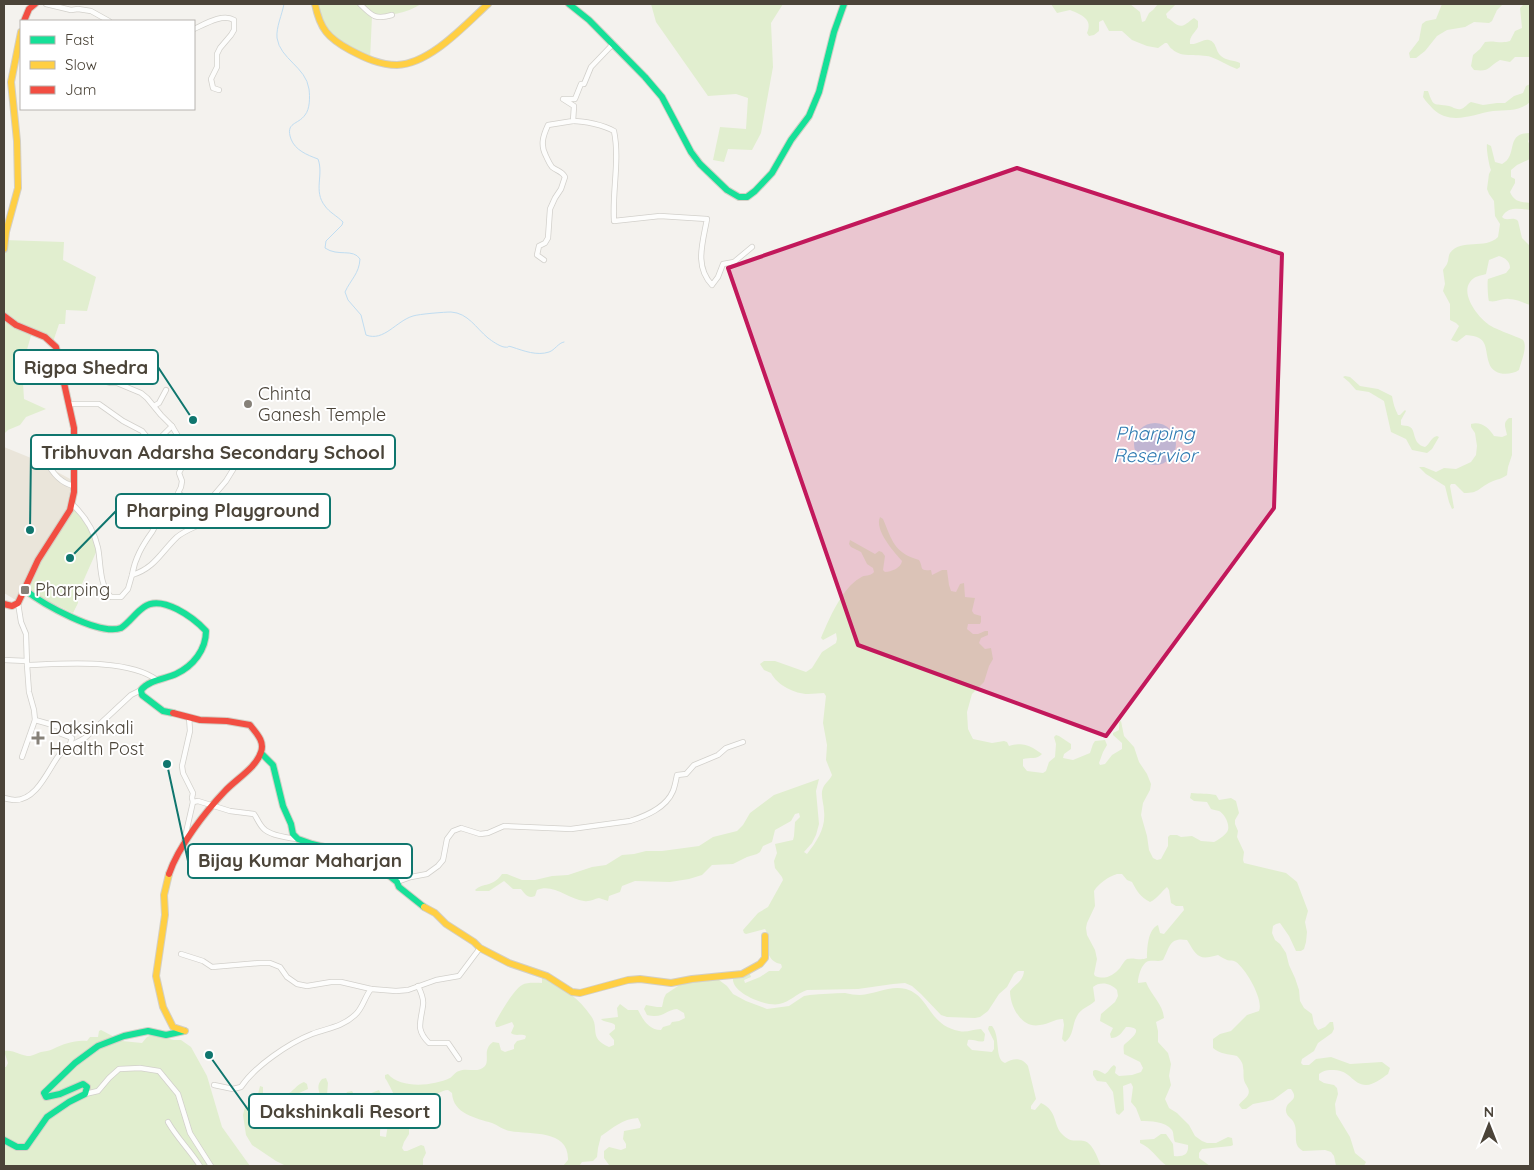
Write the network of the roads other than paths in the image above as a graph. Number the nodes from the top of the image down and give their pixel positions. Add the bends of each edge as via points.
1 (35, 4) edge
2 (46, 4) edge
3 (315, 4) edge
4 (360, 4) edge
5 (488, 4) edge
6 (568, 4) edge
7 (844, 4) edge
8 (392, 15) dead end
9 (24, 20) edge
10 (107, 20) edge
11 (195, 29) edge
12 (20, 37) edge
13 (612, 44) junction
14 (219, 90) dead end
15 (573, 121) junction
16 (752, 247) dead end
17 (4, 249) edge
18 (544, 260) dead end
19 (4, 316) edge
20 (63, 382) junction
21 (166, 390) dead end
22 (69, 404) junction
23 (154, 406) junction
24 (172, 426) junction
25 (46, 460) dead end
26 (234, 468) dead end
27 (74, 486) junction
28 (72, 504) junction
29 (132, 575) junction
30 (26, 590) junction
31 (18, 603) junction
32 (4, 604) edge
33 (4, 660) edge
34 (27, 663) junction
35 (157, 680) junction
36 (141, 690) junction
37 (189, 717) junction
38 (35, 720) junction
39 (743, 742) dead end
40 (70, 744) junction
41 (261, 753) junction
42 (22, 757) dead end
43 (4, 798) edge
44 (194, 802) junction
45 (212, 806) junction
46 (298, 839) junction
47 (182, 848) junction
48 (397, 882) junction
49 (765, 936) dead end
50 (480, 948) junction
51 (181, 954) dead end
52 (418, 986) junction
53 (371, 989) junction
54 (459, 1059) dead end
55 (214, 1084) dead end
56 (85, 1094) junction
57 (168, 1122) dead end
58 (4, 1140) edge
59 (200, 1166) edge
60 (211, 1166) edge

1 - 9 main road
2 - 10 street via 91,11
3 - 5 main road via 319,23 330,38 370,60 395,64 426,56
4 - 8 street via 372,15 381,18
6 - 13 main road
7 - 13 main road via 809,116 772,173 747,197 732,194 700,164 662,97
11 - 14 street via 223,18 234,20 234,30 220,48 211,79 213,88
12 - 17 main road via 11,82 18,188
13 - 15 street via 591,67 574,99 563,99 574,106
15 - 16 street via 614,131 617,151 614,220 660,216 707,219 701,264 705,278 712,285 723,264 734,262
15 - 18 street via 548,125 542,143 550,164 565,177 550,209 548,238 539,246 537,255
19 - 20 main road via 17,326 53,342
20 - 22 main road
20 - 23 street via 86,377 117,383 141,393
21 - 23 street
22 - 24 street via 99,404 142,431 152,443
22 - 27 main road via 74,436
23 - 24 street
24 - 29 street via 180,443 176,450 182,467 178,493 184,500 156,525 137,556
25 - 27 street via 52,473
26 - 29 street via 209,501 201,524 176,538 143,572
27 - 28 main road
28 - 29 street via 94,533 104,587 111,597 121,597 128,589
28 - 30 main road via 38,560
30 - 31 main road
30 - 35 main road via 50,607 111,631 119,630 149,604 157,602 195,620 206,631 204,646 197,658 178,673
31 - 32 main road via 12,606
31 - 34 street via 20,622 26,634
33 - 34 street
34 - 35 street via 128,668 142,671
34 - 38 street
35 - 36 main road
36 - 37 main road via 142,696 163,711
36 - 40 street via 131,695 80,742
37 - 41 main road via 250,724 259,736
37 - 44 street via 190,731 182,766
38 - 40 street via 60,727 59,733 72,738
38 - 42 street
39 - 48 street via 694,765 686,774 677,775 673,791 666,801 656,810 638,818 571,829 504,826 480,834 461,828 447,839 443,860 438,866 427,874
40 - 43 street via 32,792 15,800
41 - 45 main road
41 - 46 main road via 273,766 283,806
44 - 45 street
44 - 47 street
45 - 46 street via 254,814 266,831
45 - 47 main road
46 - 48 main road via 360,856
47 - 56 main road via 166,883 156,976 162,1007 173,1027 185,1031 166,1035 148,1031 100,1045 44,1093 46,1097 52,1097 83,1084 87,1087
48 - 50 main road via 398,887
49 - 50 main road via 765,958 742,974 671,983 628,980 580,993
50 - 52 street via 459,976
51 - 53 street via 212,967 270,963 280,967 297,984 307,986 341,982
52 - 53 street via 396,991
52 - 54 street via 424,1004 420,1020 422,1034 429,1043 448,1044
53 - 55 street via 361,1008 344,1024 310,1035 281,1050 248,1076 241,1087 233,1089
56 - 58 main road via 46,1117 26,1147 17,1147
56 - 60 street via 98,1091 119,1069 159,1071 178,1094 190,1133
57 - 59 street via 175,1136

